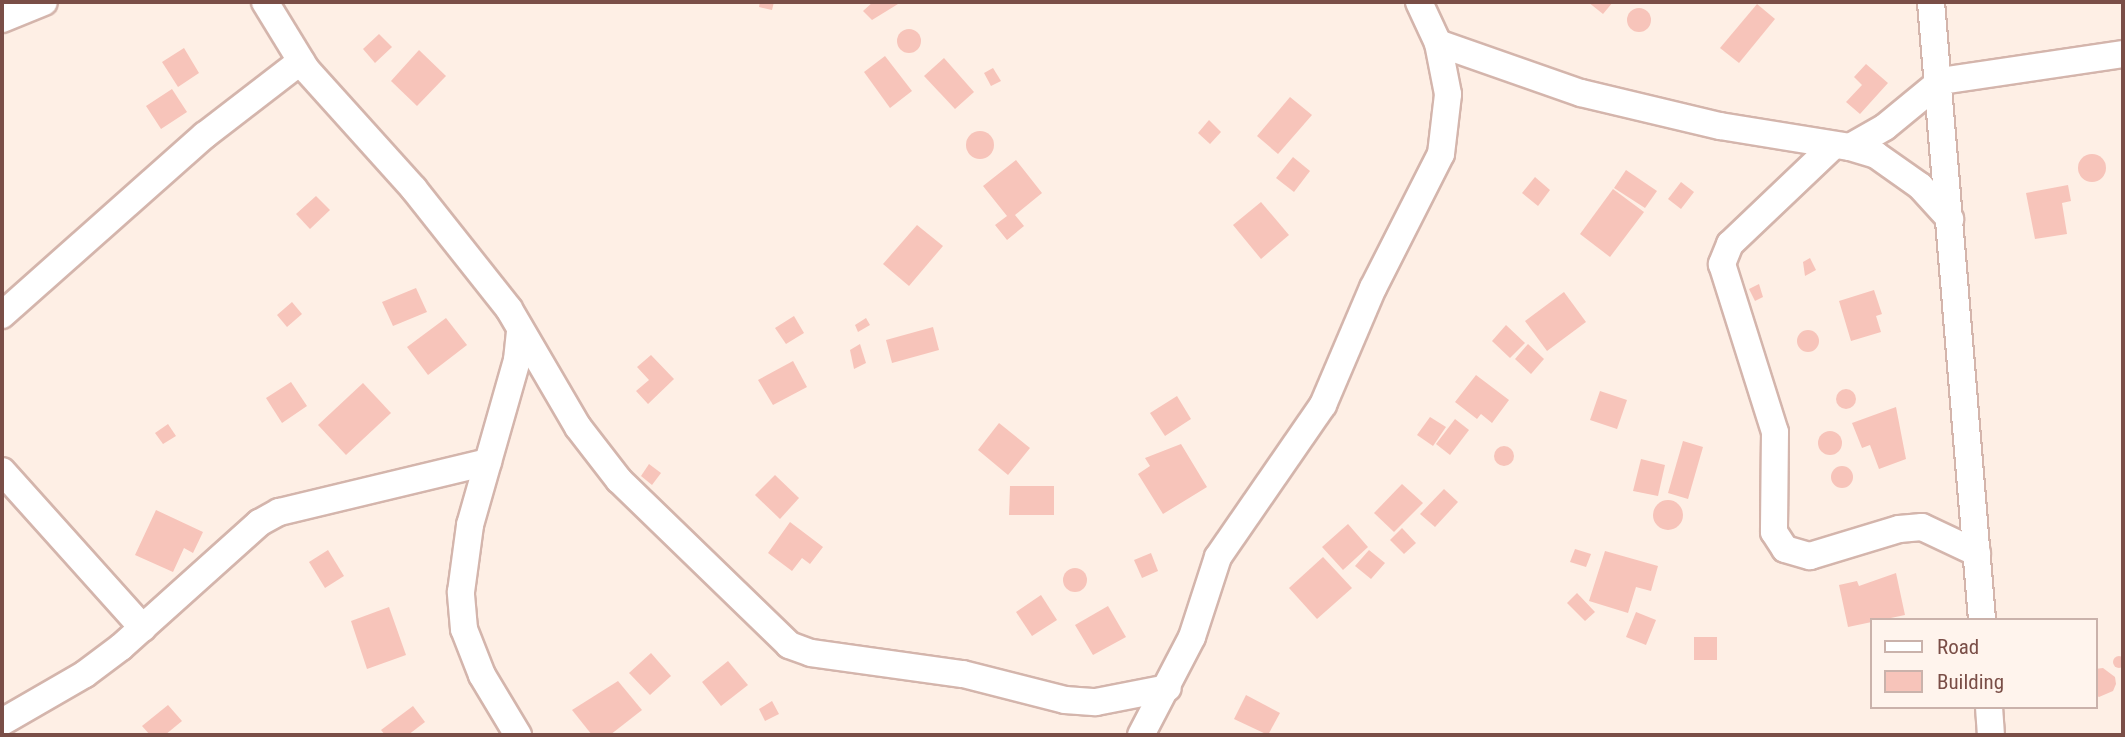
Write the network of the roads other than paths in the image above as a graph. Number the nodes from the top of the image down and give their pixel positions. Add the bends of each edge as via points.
1 (44, 2) edge
2 (265, 2) edge
3 (1419, 2) edge
4 (1931, 2) edge
5 (2, 19) edge
6 (1438, 43) junction
7 (2123, 54) edge
8 (301, 61) junction
9 (1941, 82) junction
10 (1841, 146) junction
11 (1950, 219) junction
12 (2, 315) edge
13 (520, 333) junction
14 (488, 462) junction
15 (2, 471) edge
16 (1977, 553) junction
17 (1982, 618) edge
18 (143, 628) junction
19 (1168, 688) junction
20 (1989, 709) edge
21 (2, 722) edge
22 (517, 735) edge
23 (1141, 735) edge
24 (1991, 735) edge

1 - 5 street
2 - 8 street
3 - 6 street
4 - 9 street
6 - 10 street via 1581,93 1720,126
6 - 19 street via 1448,94 1441,154 1373,288 1323,405 1218,558 1192,637
7 - 9 street
8 - 12 street via 205,135
8 - 13 street via 414,189 509,309
9 - 10 street via 1885,127
9 - 11 street
10 - 11 street via 1897,167
10 - 16 street via 1730,244 1722,264 1775,432 1774,532 1785,549 1810,556 1899,529 1922,527
11 - 16 street
13 - 14 street via 517,360
13 - 19 street via 578,427 620,480 789,645 811,653 963,674 1065,699 1096,702
14 - 18 street via 279,512 259,523
14 - 22 street via 470,525 461,592 464,629 482,675
15 - 18 street
16 - 17 street
18 - 21 street via 85,674
19 - 23 street
20 - 24 street

